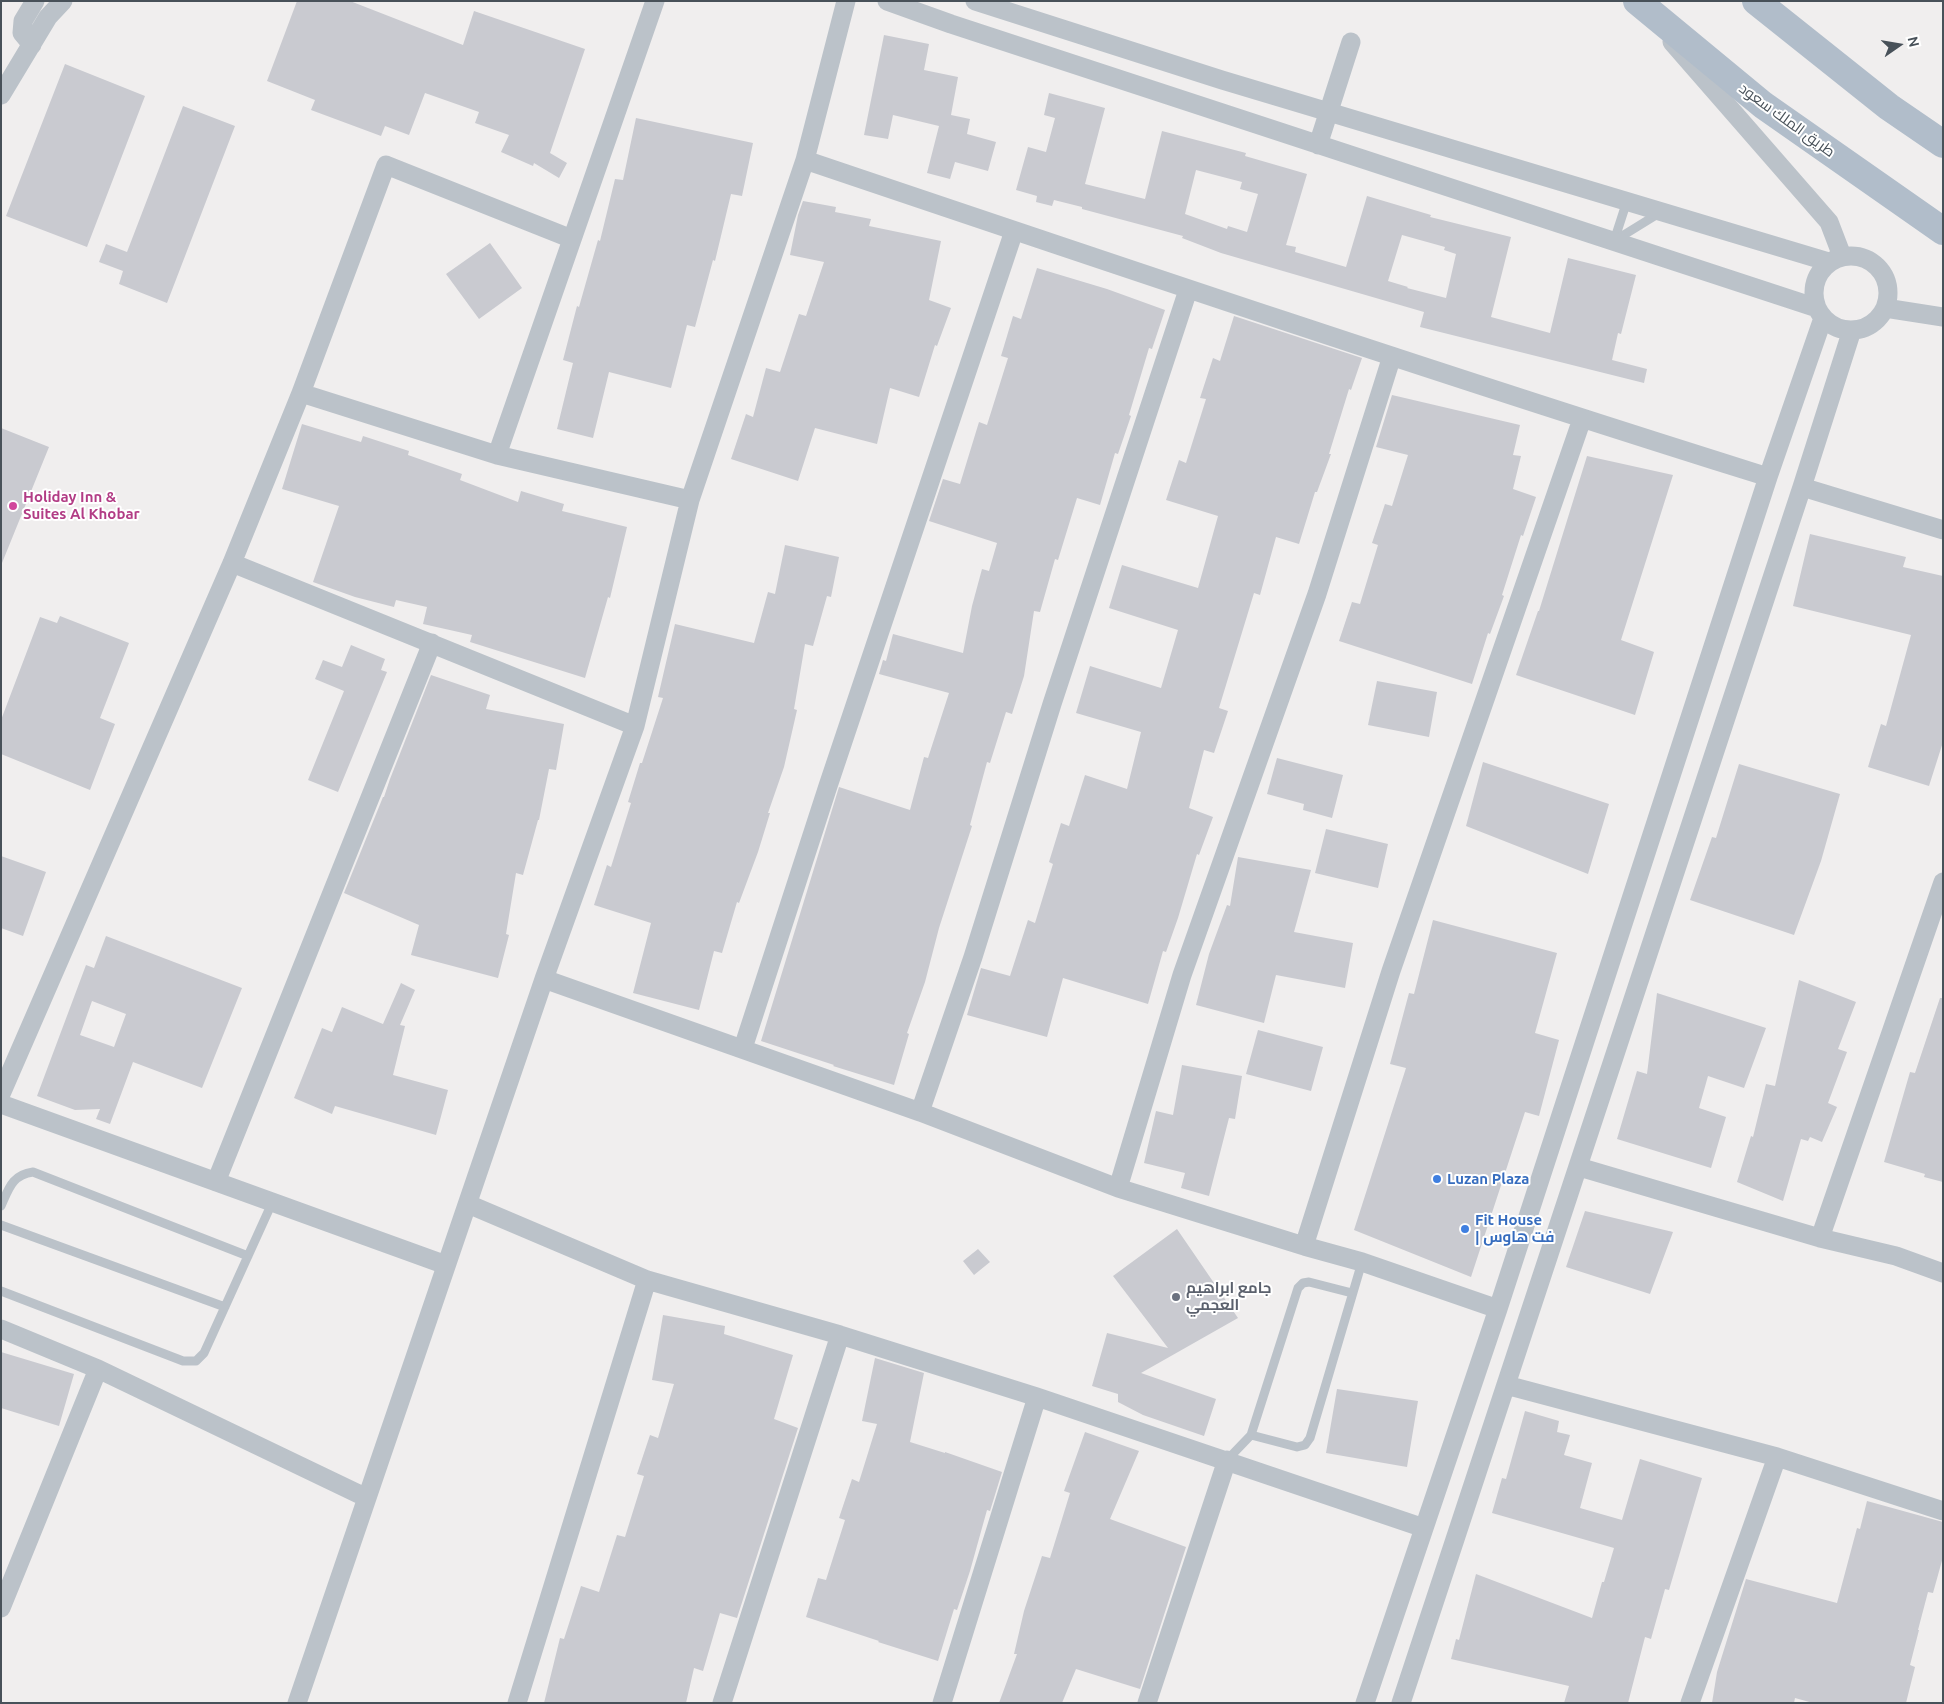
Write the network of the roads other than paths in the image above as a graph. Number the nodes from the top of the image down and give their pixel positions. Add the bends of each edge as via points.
1 (35, 1) edge
2 (63, 1) edge
3 (655, 1) edge
4 (846, 1) edge
5 (887, 1) edge
6 (975, 1) edge
7 (1756, 1) edge
8 (1637, 2) edge
9 (1351, 42) dead end
10 (32, 45) junction
11 (1, 95) edge
12 (1329, 112) junction
13 (1943, 144) edge
14 (1318, 145) junction
15 (805, 160) junction
16 (1627, 201) junction
17 (1661, 212) junction
18 (1014, 231) junction
19 (1943, 231) edge
20 (572, 239) junction
21 (1835, 259) junction
22 (1188, 290) junction
23 (1885, 308) junction
24 (1820, 313) junction
25 (1943, 317) edge
26 (1852, 330) junction
27 (1392, 356) junction
28 (301, 393) junction
29 (1582, 419) junction
30 (497, 455) junction
31 (1768, 477) junction
32 (1802, 487) junction
33 (690, 500) junction
34 (1943, 530) edge
35 (232, 563) junction
36 (432, 643) junction
37 (635, 726) junction
38 (1943, 882) edge
39 (544, 979) junction
40 (742, 1048) junction
41 (1, 1094) edge
42 (1, 1104) edge
43 (920, 1112) junction
44 (1579, 1167) junction
45 (216, 1182) junction
46 (1118, 1188) junction
47 (272, 1203) junction
48 (468, 1204) junction
49 (1, 1206) edge
50 (1, 1225) edge
51 (1820, 1238) junction
52 (1304, 1246) junction
53 (248, 1256) junction
54 (1362, 1262) junction
55 (446, 1265) junction
56 (1943, 1273) edge
57 (647, 1280) junction
58 (1, 1290) edge
59 (1352, 1293) junction
60 (225, 1307) junction
61 (1498, 1309) junction
62 (1, 1329) edge
63 (840, 1335) junction
64 (98, 1369) junction
65 (1506, 1385) junction
66 (1037, 1397) junction
67 (1251, 1435) junction
68 (1777, 1457) junction
69 (1227, 1460) junction
70 (367, 1498) junction
71 (1943, 1511) edge
72 (1424, 1528) junction
73 (1, 1608) edge
74 (297, 1703) edge
75 (517, 1703) edge
76 (722, 1703) edge
77 (942, 1703) edge
78 (1147, 1703) edge
79 (1365, 1703) edge
80 (1401, 1703) edge
81 (1690, 1703) edge

1 - 10 street via 23,21 22,33
2 - 10 street via 48,17
3 - 20 street
4 - 15 street
5 - 14 street
6 - 12 street
7 - 13 main road via 1889,107
8 - 19 main road, طريق الملك سعود via 1763,105
8 - 21 street via 1829,222
9 - 12 street
10 - 11 street
12 - 14 street
12 - 16 street
14 - 24 street
15 - 18 street
15 - 33 street
16 - 17 street
16 - 17 lane via 1614,241
17 - 21 street
18 - 22 street
18 - 40 street
20 - 28 street via 386,165
20 - 30 street
21 - 23 street via 1854,256 1875,264 1887,285
21 - 24 street via 1820,271 1815,283 1813,296
22 - 27 street
22 - 43 street
23 - 25 street
23 - 26 street via 1871,324
24 - 26 street via 1831,325
24 - 31 street
26 - 32 street
27 - 29 street
27 - 46 street via 1317,594 1182,975
28 - 30 street
28 - 35 street
29 - 31 street
29 - 52 street via 1390,972
30 - 33 street
31 - 61 street
32 - 34 street
32 - 44 street
33 - 37 street
35 - 36 street
35 - 41 street
36 - 37 street
36 - 45 street
37 - 39 street
38 - 51 street
39 - 40 street
39 - 48 street
40 - 43 street
42 - 45 street
43 - 46 street
44 - 51 street
44 - 65 street
45 - 47 street
46 - 52 street
47 - 53 lane
47 - 55 street
48 - 55 street
48 - 57 street
49 - 53 lane via 13,1182 22,1173 33,1172
50 - 60 lane
51 - 56 street via 1896,1256
52 - 54 street
53 - 60 lane
54 - 59 lane
54 - 61 street
55 - 70 street
57 - 63 street
57 - 75 street
58 - 60 lane via 183,1361 196,1361 204,1353
59 - 67 lane via 1308,1282 1298,1288
59 - 67 lane via 1310,1438 1305,1445 1297,1447
61 - 72 street
62 - 64 street
63 - 66 street
63 - 76 street
64 - 70 street
64 - 73 street
65 - 68 street
65 - 80 street
66 - 69 street
66 - 77 street
67 - 69 lane
68 - 71 street
68 - 81 street
69 - 72 street
69 - 78 street
70 - 74 street
72 - 79 street

